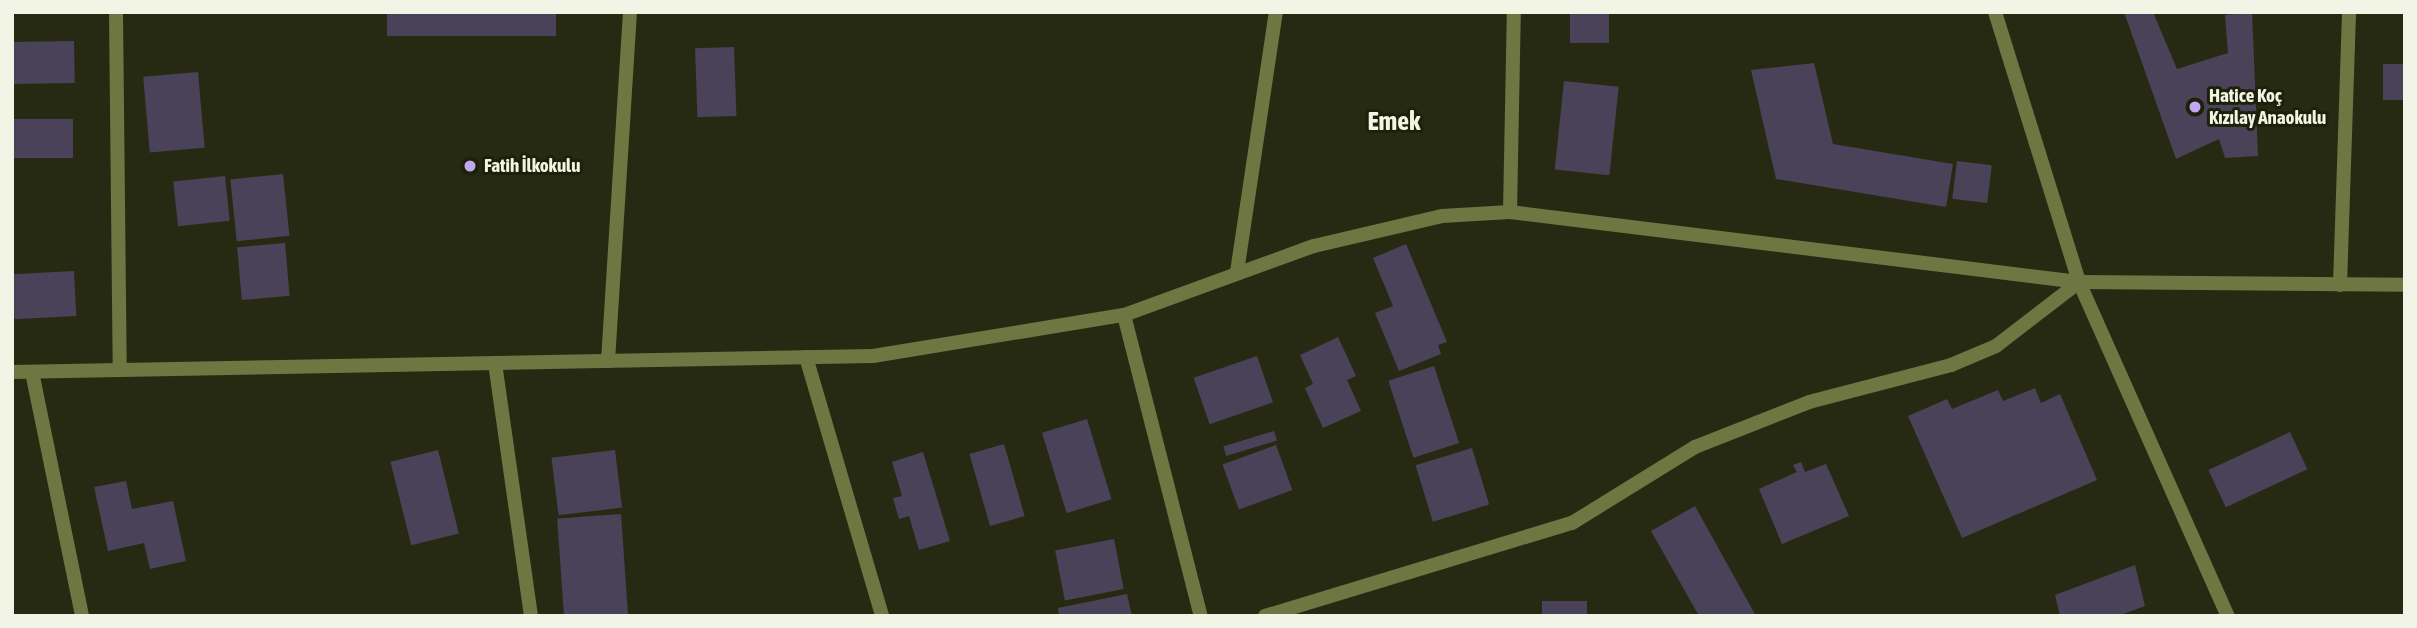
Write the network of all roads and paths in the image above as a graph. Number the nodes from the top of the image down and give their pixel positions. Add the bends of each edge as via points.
1 (116, 12) edge
2 (630, 12) edge
3 (1276, 12) edge
4 (1514, 12) edge
5 (1995, 12) edge
6 (2349, 12) edge
7 (1510, 212) junction
8 (1237, 272) junction
9 (2079, 282) junction
10 (2340, 285) junction
11 (2405, 285) edge
12 (1124, 315) junction
13 (806, 358) junction
14 (608, 361) junction
15 (495, 363) junction
16 (120, 370) junction
17 (12, 372) edge
18 (32, 372) junction
19 (82, 616) edge
20 (531, 616) edge
21 (882, 616) edge
22 (1202, 616) edge
23 (1265, 616) edge
24 (2228, 616) edge

1 - 16 street
2 - 14 street
3 - 8 street
4 - 7 street
5 - 9 street
6 - 10 street
7 - 8 street via 1387,226
7 - 9 street
8 - 12 street
9 - 10 street
9 - 23 street via 1996,346 1951,365 1809,402 1695,447 1572,523
9 - 24 street
10 - 11 street
12 - 13 street via 960,346
12 - 22 street
13 - 14 street
13 - 21 street
14 - 15 street
15 - 16 street
15 - 20 street
16 - 18 street
17 - 18 street
18 - 19 street

